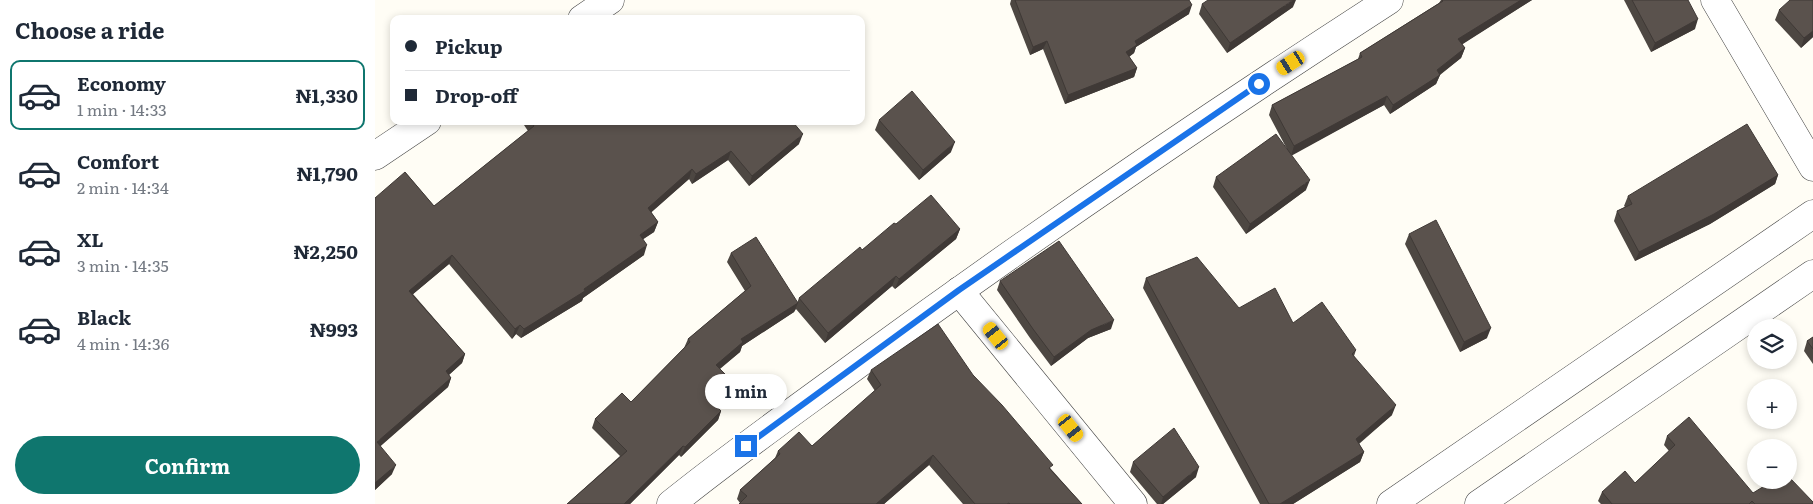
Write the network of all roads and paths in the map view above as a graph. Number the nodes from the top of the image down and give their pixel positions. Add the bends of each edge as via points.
1 (610, 0) edge
2 (1389, 0) edge
3 (1715, 0) edge
4 (588, 15) edge
5 (421, 125) edge
6 (375, 156) edge
7 (1813, 168) edge
8 (1813, 214) edge
9 (1813, 274) edge
10 (959, 290) junction
11 (671, 504) edge
12 (1133, 504) edge
13 (1391, 504) edge
14 (1479, 504) edge

1 - 4 street
2 - 10 street via 1259,84
3 - 7 street
5 - 6 street
8 - 13 street
9 - 14 street
10 - 11 street
10 - 12 street

